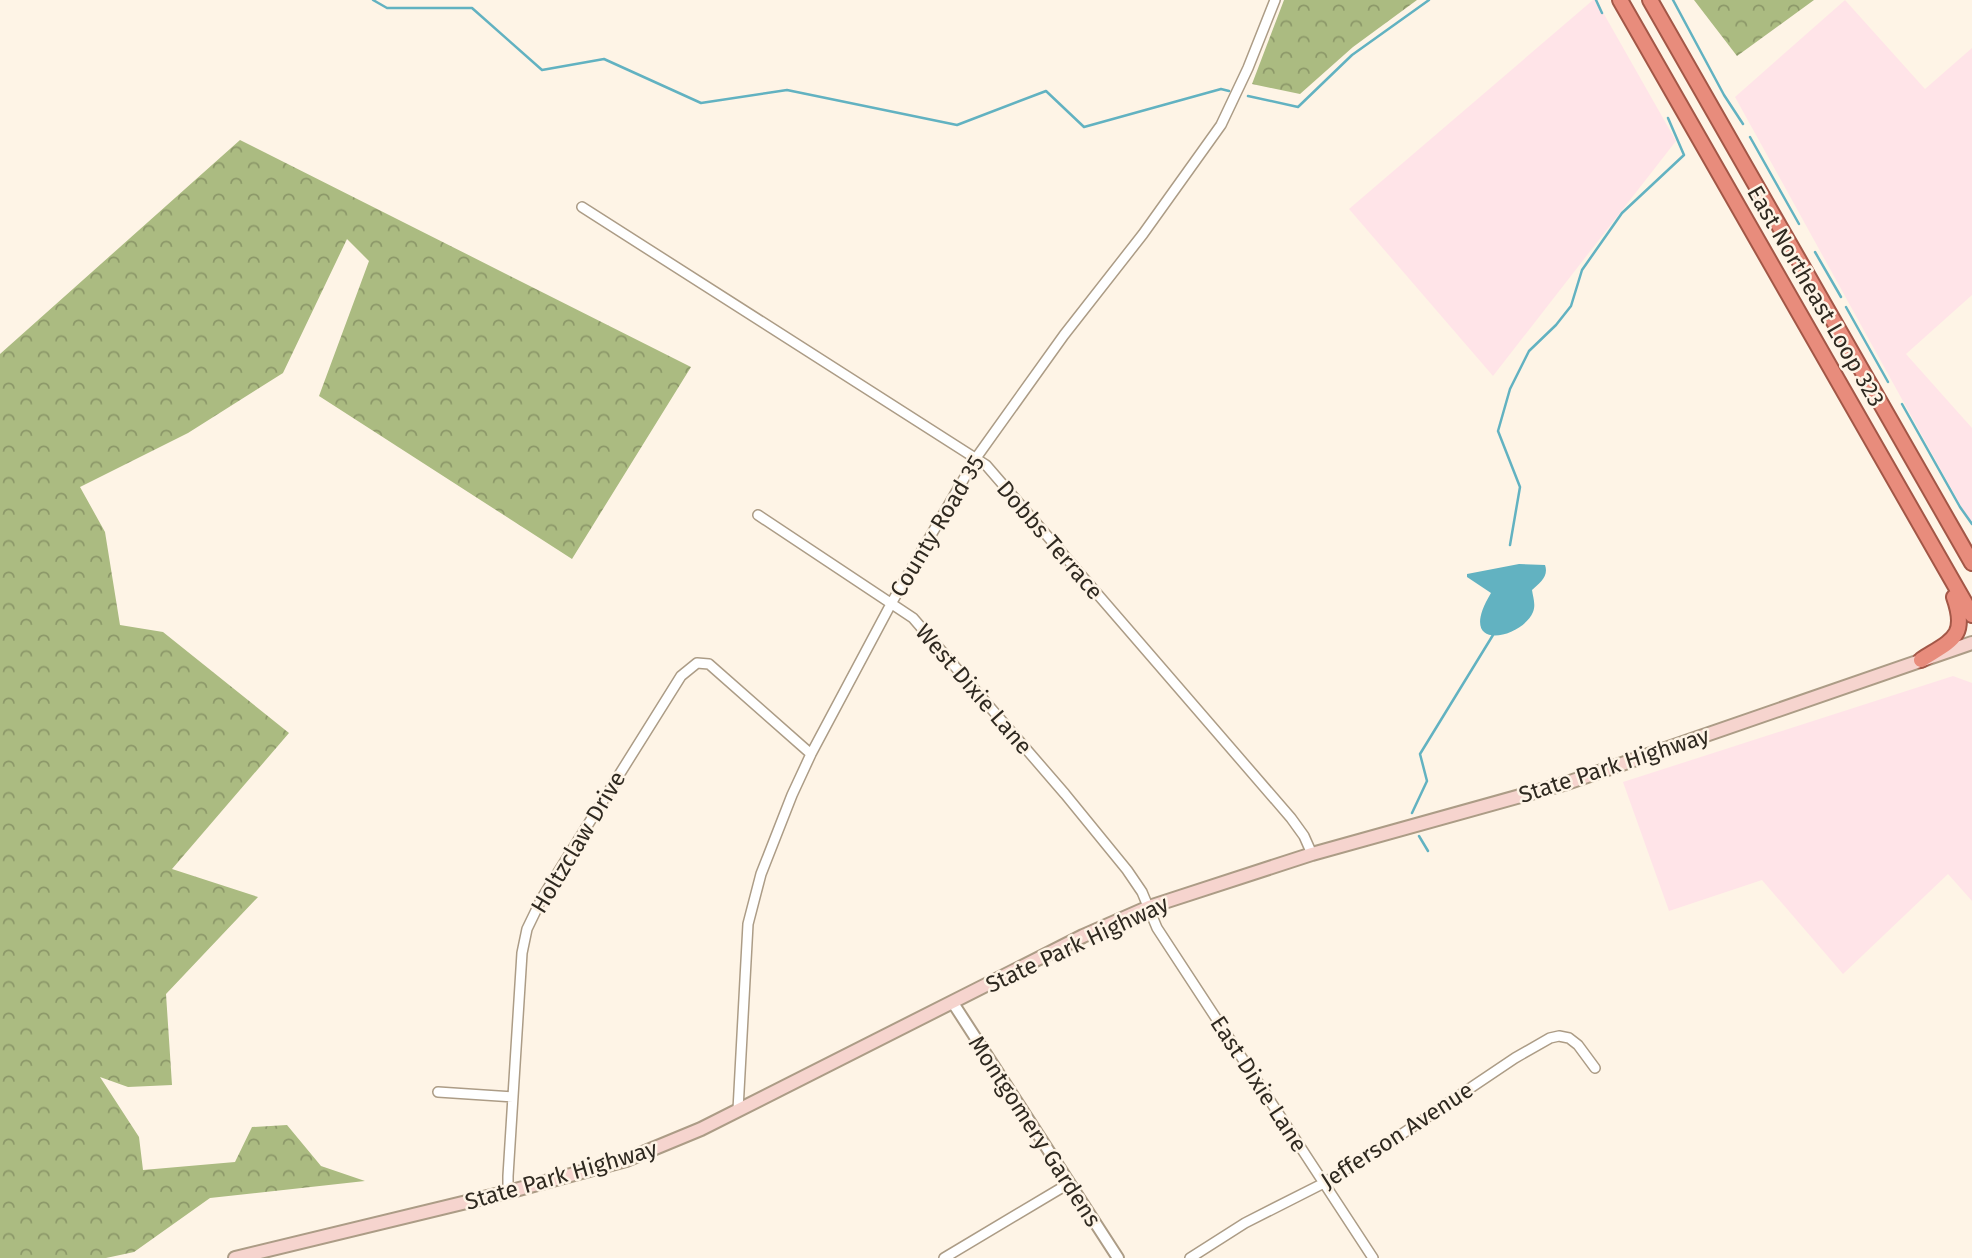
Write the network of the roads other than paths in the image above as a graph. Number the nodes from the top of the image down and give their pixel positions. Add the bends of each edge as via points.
1 (1275, 0) edge
2 (1620, 0) edge
3 (1650, 0) edge
4 (1698, 85) junction
5 (1676, 98) junction
6 (582, 207) dead end
7 (1793, 251) junction
8 (1772, 264) junction
9 (976, 458) junction
10 (1915, 465) junction
11 (1892, 477) junction
12 (758, 515) dead end
13 (1972, 563) edge
14 (1945, 569) junction
15 (892, 602) junction
16 (1972, 615) edge
17 (1972, 643) edge
18 (1921, 660) junction
19 (811, 754) junction
20 (1312, 854) junction
21 (1149, 907) junction
22 (953, 1003) junction
23 (1595, 1068) dead end
24 (439, 1092) dead end
25 (513, 1097) junction
26 (738, 1110) junction
27 (1324, 1183) junction
28 (1068, 1184) junction
29 (508, 1192) junction
30 (235, 1258) edge
31 (944, 1258) edge
32 (1118, 1258) edge
33 (1190, 1258) edge
34 (1373, 1258) edge

1 - 9 street, County Road 35 via 1239,89 1212,139
2 - 5 highway, East Northeast Loop 323
3 - 4 highway, East Northeast Loop 323
4 - 5 highway
4 - 7 highway, East Northeast Loop 323
5 - 8 highway, East Northeast Loop 323
6 - 9 street, Dobbs Terrace
7 - 8 highway
7 - 10 highway, East Northeast Loop 323
8 - 11 highway, East Northeast Loop 323
9 - 15 street, County Road 35
9 - 20 street, Dobbs Terrace via 1291,818
10 - 11 highway
10 - 13 highway, East Northeast Loop 323
11 - 14 highway, East Northeast Loop 323
12 - 15 street, West Dixie Lane
14 - 16 highway, East Northeast Loop 323
14 - 18 highway via 1959,611 1959,627 1950,640
15 - 19 street, County Road 35
15 - 21 street, West Dixie Lane via 913,618 1065,794 1135,880
17 - 18 main road, State Park Highway
18 - 20 main road, State Park Highway via 1567,783
19 - 25 street, Holtzclaw Drive via 709,664 697,663 681,676 531,919 522,953
19 - 26 street, County Road 35 via 761,874 748,924
20 - 21 main road, State Park Highway
21 - 22 main road, State Park Highway
21 - 27 street, East Dixie Lane via 1157,928
22 - 26 main road, State Park Highway
22 - 28 street, Montgomery Gardens
23 - 27 street, Jefferson Avenue via 1569,1038 1550,1038
24 - 25 street
25 - 29 street, Holtzclaw Drive
26 - 29 main road, State Park Highway via 626,1160
27 - 33 street, Jefferson Avenue via 1245,1223
27 - 34 street, East Dixie Lane
28 - 31 street
28 - 32 street, Montgomery Gardens
29 - 30 main road, State Park Highway

